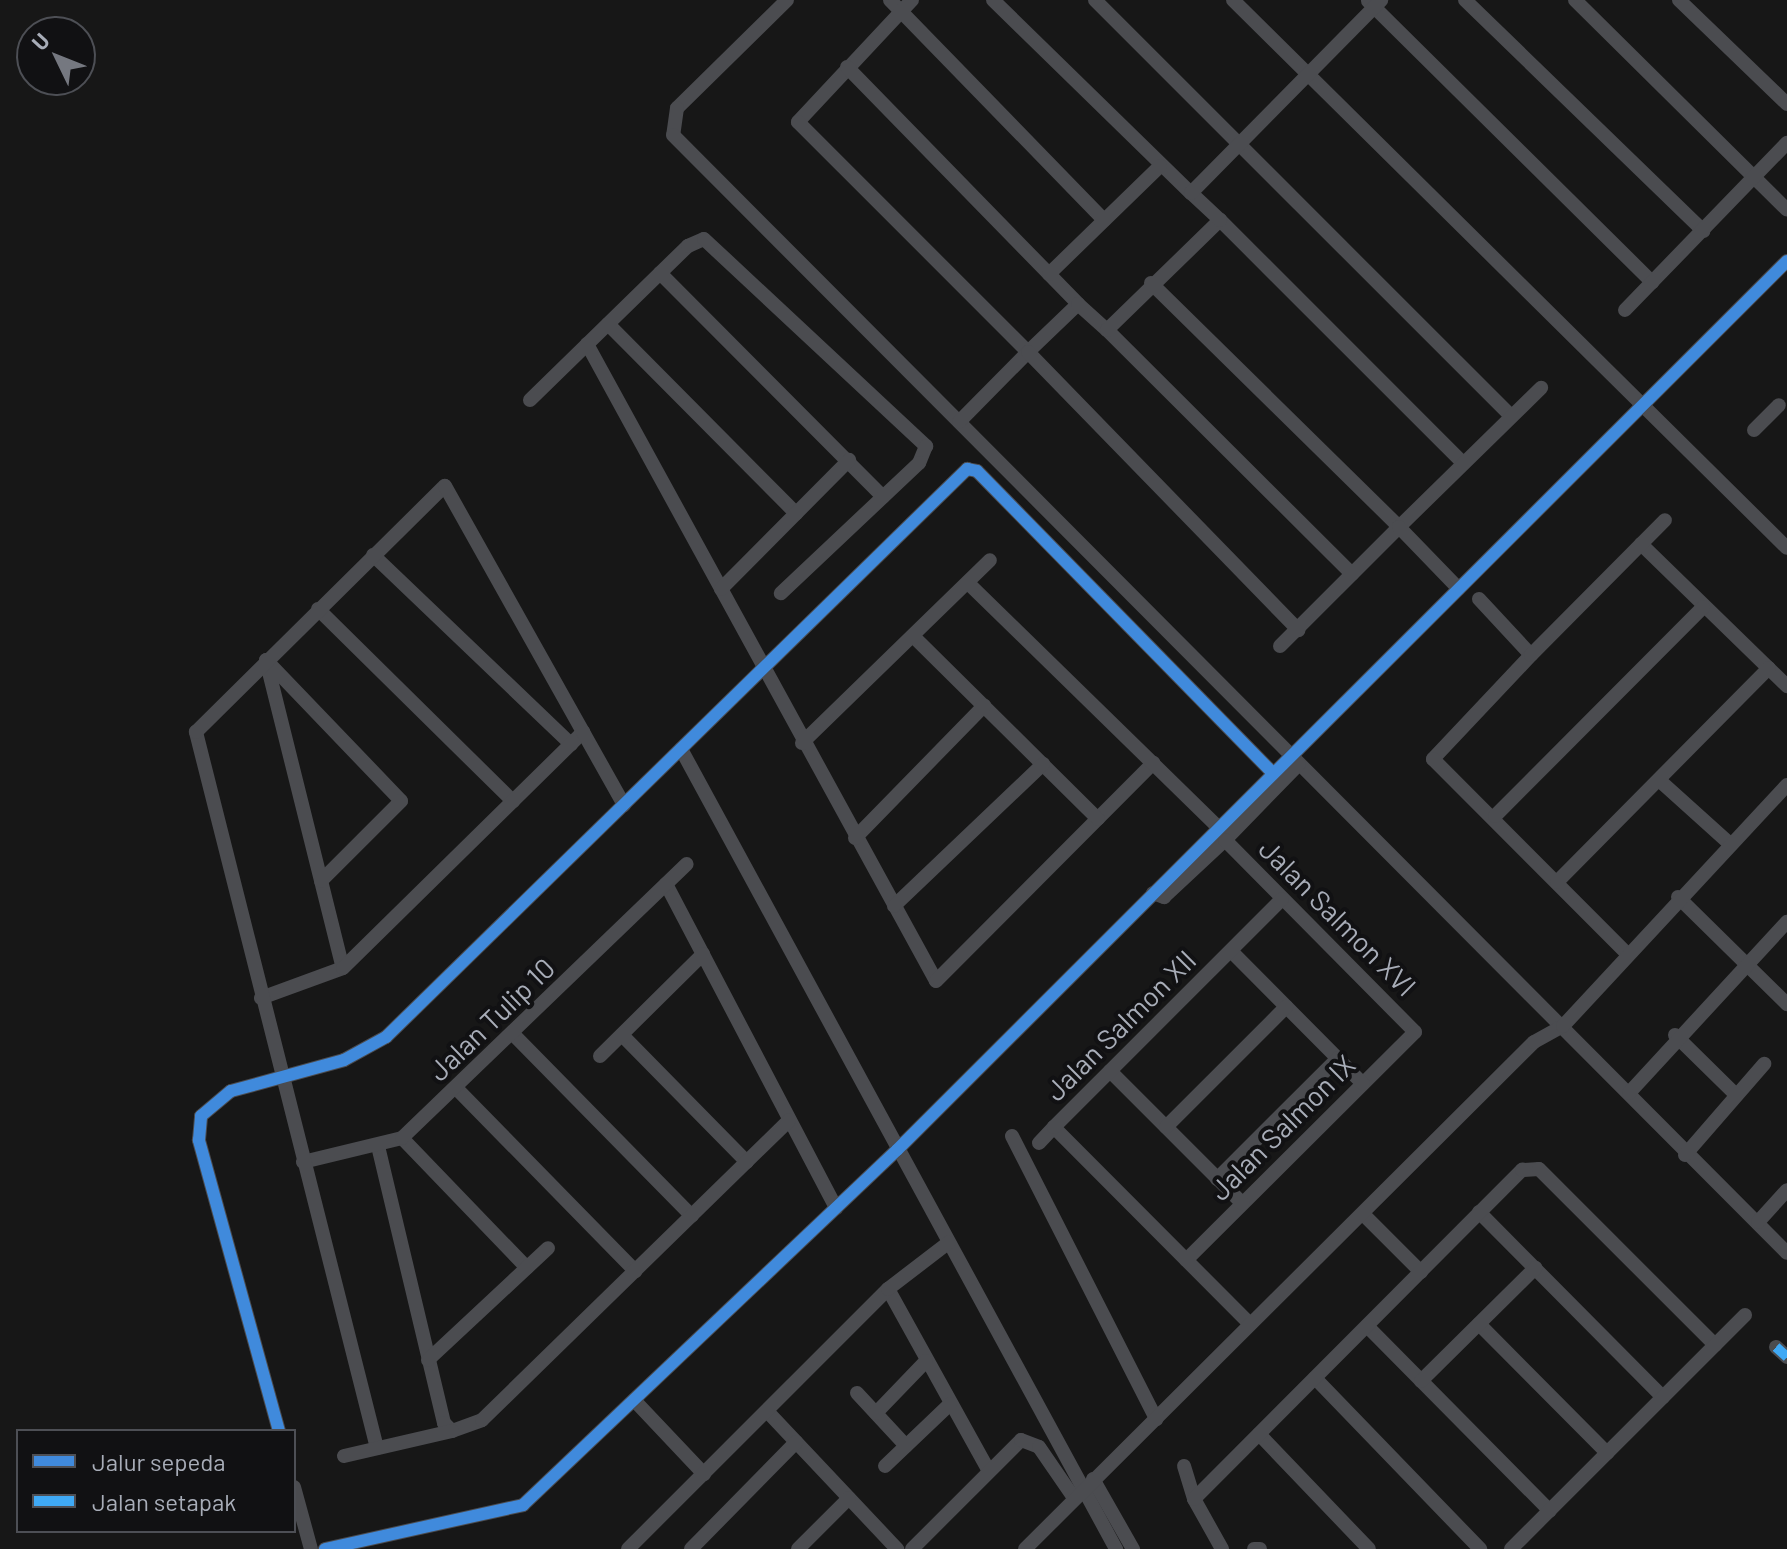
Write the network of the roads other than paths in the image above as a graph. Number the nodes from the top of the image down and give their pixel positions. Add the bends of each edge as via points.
1 (787, 0) edge
2 (890, 0) edge
3 (993, 0) edge
4 (1095, 0) edge
5 (1233, 0) edge
6 (1465, 0) edge
7 (1575, 0) edge
8 (1679, 0) edge
9 (1374, 2) edge
10 (906, 6) edge
11 (847, 67) junction
12 (1308, 75) junction
13 (1787, 104) edge
14 (1242, 143) junction
15 (1787, 143) edge
16 (1160, 166) junction
17 (1755, 178) junction
18 (1191, 193) junction
19 (1787, 210) edge
20 (1104, 220) junction
21 (1220, 220) junction
22 (1703, 231) junction
23 (1787, 261) edge
24 (660, 273) junction
25 (1049, 274) junction
26 (1652, 282) junction
27 (1151, 283) junction
28 (1078, 304) junction
29 (1625, 310) dead end
30 (608, 324) junction
31 (1107, 330) junction
32 (587, 344) junction
33 (1028, 352) junction
34 (1541, 388) dead end
35 (530, 400) dead end
36 (1641, 404) junction
37 (1784, 405) edge
38 (1510, 415) junction
39 (959, 422) junction
40 (1754, 430) dead end
41 (849, 460) junction
42 (1461, 461) junction
43 (883, 497) junction
44 (796, 513) junction
45 (1665, 520) dead end
46 (1399, 527) junction
47 (1641, 544) junction
48 (1787, 548) edge
49 (373, 555) junction
50 (990, 560) dead end
51 (1352, 574) junction
52 (968, 583) junction
53 (721, 589) junction
54 (1459, 589) junction
55 (781, 593) dead end
56 (1479, 599) dead end
57 (1703, 607) junction
58 (318, 609) junction
59 (1298, 630) junction
60 (913, 636) junction
61 (1280, 646) dead end
62 (1531, 655) junction
63 (266, 660) junction
64 (764, 668) junction
65 (1769, 668) junction
66 (1787, 686) edge
67 (984, 706) junction
68 (583, 732) junction
69 (802, 743) junction
70 (571, 744) junction
71 (681, 749) junction
72 (1294, 760) junction
73 (1153, 763) junction
74 (1043, 764) junction
75 (1273, 773) junction
76 (1659, 780) junction
77 (1787, 785) edge
78 (513, 801) junction
79 (624, 805) junction
80 (1495, 816) junction
81 (1098, 819) junction
82 (1222, 834) junction
83 (855, 838) junction
84 (1730, 844) junction
85 (687, 864) dead end
86 (321, 881) junction
87 (1557, 882) junction
88 (666, 884) junction
89 (1678, 897) junction
90 (1282, 899) junction
91 (894, 906) junction
92 (1787, 922) edge
93 (1231, 951) junction
94 (1625, 952) junction
95 (703, 954) junction
96 (1746, 964) junction
97 (343, 968) junction
98 (261, 998) junction
99 (1787, 1004) edge
100 (1286, 1007) junction
101 (1563, 1026) junction
102 (1415, 1032) joint
103 (513, 1034) junction
104 (622, 1035) junction
105 (1675, 1035) junction
106 (600, 1056) dead end
107 (1338, 1058) junction
108 (1764, 1064) dead end
109 (1110, 1071) junction
110 (281, 1077) junction
111 (1363, 1084) junction
112 (457, 1089) junction
113 (1629, 1093) junction
114 (1735, 1094) junction
115 (789, 1120) junction
116 (1054, 1127) junction
117 (1166, 1127) junction
118 (1012, 1136) dead end
119 (402, 1138) junction
120 (1039, 1143) dead end
121 (378, 1146) junction
122 (897, 1150) junction
123 (1685, 1155) junction
124 (303, 1162) junction
125 (747, 1162) junction
126 (1217, 1179) junction
127 (1787, 1190) edge
128 (1242, 1203) junction
129 (836, 1208) junction
130 (1479, 1212) junction
131 (1363, 1214) junction
132 (692, 1216) junction
133 (1758, 1222) junction
134 (948, 1243) junction
135 (548, 1248) dead end
136 (1787, 1253) edge
137 (1186, 1260) junction
138 (527, 1268) junction
139 (1535, 1268) junction
140 (635, 1271) junction
141 (1421, 1272) junction
142 (888, 1289) junction
143 (1745, 1315) dead end
144 (1250, 1324) junction
145 (1479, 1324) junction
146 (1367, 1326) junction
147 (1715, 1345) junction
148 (428, 1360) junction
149 (926, 1361) junction
150 (1315, 1378) junction
151 (1421, 1381) junction
152 (857, 1393) dead end
153 (1663, 1397) junction
154 (634, 1400) junction
155 (950, 1404) junction
156 (767, 1411) junction
157 (876, 1413) junction
158 (1156, 1419) junction
159 (278, 1429) edge
160 (452, 1431) junction
161 (1259, 1434) junction
162 (796, 1442) junction
163 (906, 1446) junction
164 (377, 1448) junction
165 (1607, 1453) junction
166 (344, 1456) dead end
167 (885, 1466) dead end
168 (1184, 1466) dead end
169 (989, 1471) junction
170 (704, 1474) junction
171 (1083, 1489) junction
172 (296, 1494) edge
173 (849, 1498) junction
174 (1194, 1499) junction
175 (1550, 1511) junction
176 (632, 1547) edge
177 (311, 1549) edge
178 (325, 1549) edge
179 (691, 1549) edge
180 (798, 1549) edge
181 (897, 1549) edge
182 (912, 1549) edge
183 (1025, 1549) edge
184 (1116, 1549) edge
185 (1133, 1549) edge
186 (1222, 1549) edge
187 (1369, 1549) edge
188 (1480, 1549) edge
189 (1511, 1549) edge

1 - 39 street via 677,108 668,127
2 - 10 street
3 - 16 street
4 - 14 street
5 - 12 street
6 - 22 street
7 - 17 street
8 - 13 street
9 - 12 street
9 - 26 street
10 - 11 street
10 - 20 street
11 - 25 street
11 - 33 street via 800,117 800,126
12 - 14 street
12 - 36 street
14 - 18 street
14 - 38 street
15 - 17 street
16 - 18 street
16 - 20 street
17 - 19 street
17 - 22 street
18 - 21 street
20 - 25 street
21 - 27 street
21 - 42 street
22 - 26 street
23 - 36 street
24 - 30 street
24 - 41 street
24 - 43 street via 704,239 926,446 927,454
25 - 28 street
26 - 29 street
27 - 31 street
27 - 46 street
28 - 31 street
28 - 33 street
30 - 32 street
30 - 44 street
31 - 51 street
32 - 35 street
32 - 53 street
33 - 39 street
33 - 59 street
34 - 38 street
36 - 48 street
36 - 54 street
37 - 40 street
38 - 42 street
39 - 72 street
41 - 43 street
41 - 44 street
42 - 46 street
43 - 55 street
44 - 53 street
45 - 47 street
46 - 51 street
46 - 54 street
47 - 57 street
47 - 62 street
49 - 58 street
49 - 68 street via 445,486
49 - 70 street
50 - 52 street
51 - 59 street
52 - 60 street
52 - 73 street, Jalan Salmon XVI
53 - 64 street
54 - 72 street
56 - 62 street
57 - 65 street
57 - 80 street
58 - 63 street
58 - 78 street
59 - 61 street
60 - 67 street
60 - 69 street
62 - 80 street via 1433,754 1436,765
63 - 86 street
63 - 86 street via 401,801
63 - 98 street via 196,732
64 - 69 street
64 - 71 street
64 - 75 street via 972,468
65 - 66 street
65 - 76 street
67 - 74 street
67 - 83 street
68 - 70 street
68 - 79 street
69 - 83 street
70 - 78 street
71 - 79 street
71 - 122 street
72 - 75 street
72 - 82 street
72 - 101 street
73 - 81 street
73 - 82 street, Jalan Salmon XVI
74 - 81 street
74 - 91 street
75 - 82 street
76 - 84 street
76 - 87 street
77 - 84 street
78 - 97 street
79 - 110 street via 386,1037 344,1060
80 - 87 street
81 - 91 street via 936,981
82 - 90 street, Jalan Salmon XVI
82 - 122 street via 1153,893
83 - 91 street
84 - 89 street
85 - 88 street, Jalan Tulip 10
86 - 97 street
87 - 94 street
88 - 95 street
88 - 103 street, Jalan Tulip 10
89 - 94 street
89 - 96 street
90 - 93 street, Jalan Salmon XII
90 - 102 street, Jalan Salmon XVI
92 - 96 street
93 - 100 street
93 - 109 street, Jalan Salmon XII
94 - 101 street
95 - 104 street
95 - 115 street
96 - 99 street
96 - 105 street
97 - 98 street
98 - 110 street
100 - 107 street
100 - 117 street
101 - 113 street
101 - 131 street via 1534,1042
102 - 111 street, Jalan Salmon IX
103 - 112 street, Jalan Tulip 10
103 - 132 street
104 - 106 street
104 - 125 street
105 - 113 street
105 - 114 street
107 - 111 street
107 - 126 street
108 - 114 street
109 - 116 street, Jalan Salmon XII
109 - 117 street
110 - 124 street
110 - 159 street via 209,1106 199,1140
111 - 128 street, Jalan Salmon IX
112 - 119 street, Jalan Tulip 10
112 - 140 street
113 - 123 street
114 - 123 street
115 - 125 street
115 - 129 street
116 - 120 street
116 - 137 street, Jalan Salmon XII
117 - 126 street
118 - 158 street
119 - 121 street, Jalan Tulip 10
119 - 138 street
121 - 124 street, Jalan Tulip 10
121 - 148 street
122 - 129 street
122 - 134 street
123 - 133 street
124 - 164 street
125 - 132 street
126 - 128 street
127 - 133 street
128 - 137 street, Jalan Salmon IX
129 - 154 street
130 - 139 street
130 - 141 street
130 - 147 street via 1522,1170 1539,1169
131 - 141 street
131 - 144 street
132 - 140 street
133 - 136 street
134 - 142 street
134 - 171 street
135 - 138 street
137 - 144 street, Jalan Salmon XII
138 - 148 street
139 - 145 street
139 - 153 street
140 - 160 street via 476,1425
141 - 146 street
142 - 149 street
142 - 156 street
143 - 147 street
144 - 158 street
145 - 151 street
145 - 165 street
146 - 150 street
146 - 151 street
147 - 153 street
148 - 160 street
149 - 155 street
149 - 157 street
150 - 161 street
150 - 188 street
151 - 175 street
152 - 157 street
153 - 165 street
154 - 170 street
154 - 178 street via 523,1505
155 - 163 street
155 - 169 street
156 - 162 street
156 - 170 street
157 - 163 street
158 - 171 street
160 - 164 street
161 - 174 street
161 - 187 street
162 - 173 street
162 - 179 street
163 - 167 street
164 - 166 street
165 - 175 street
168 - 174 street
169 - 171 street via 1021,1440 1032,1442
169 - 182 street
170 - 176 street
171 - 183 street
171 - 184 street
171 - 185 street
172 - 177 street
173 - 180 street
173 - 181 street
174 - 186 street
175 - 189 street

